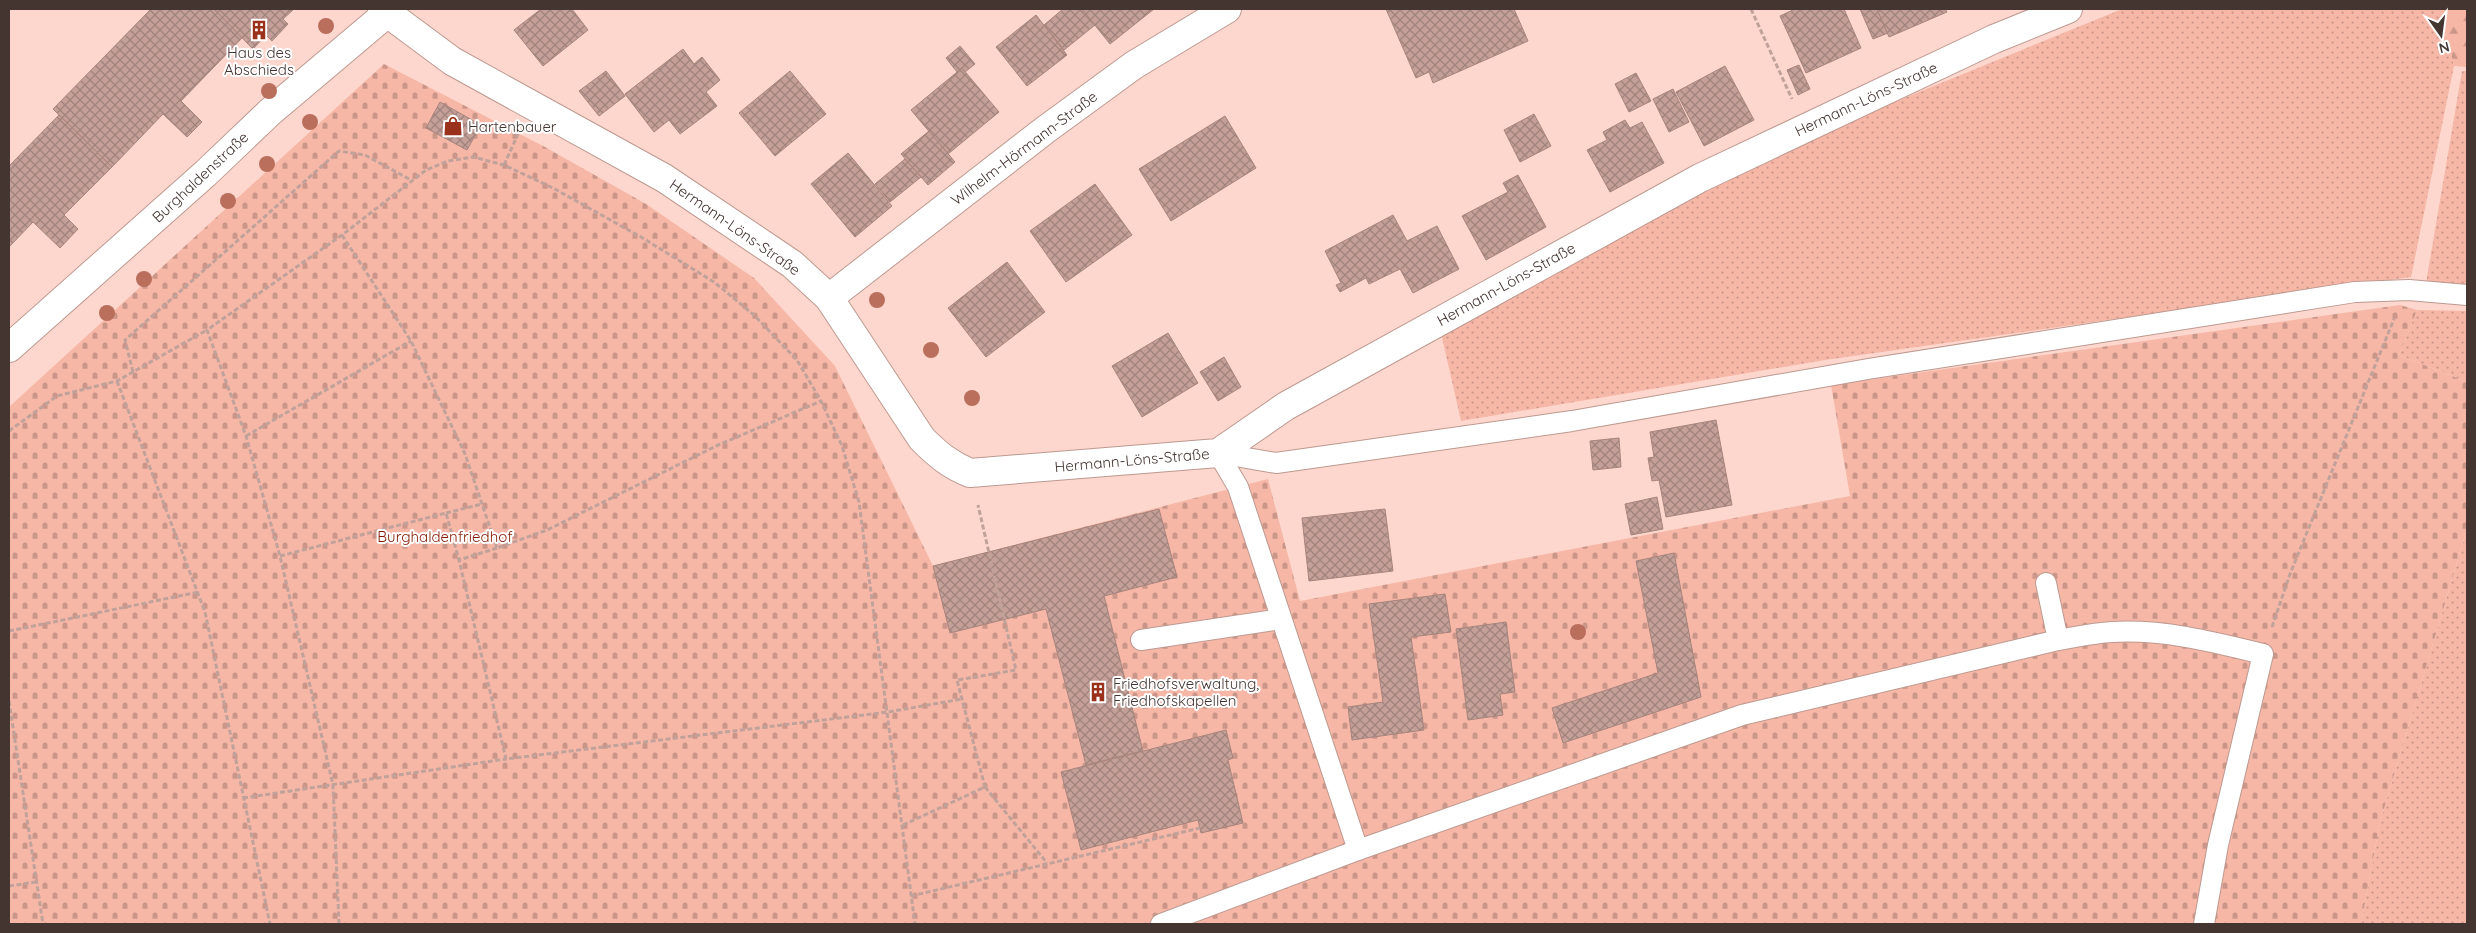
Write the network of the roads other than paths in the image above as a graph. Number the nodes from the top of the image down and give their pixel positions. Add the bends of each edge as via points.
1 (1227, 9) edge
2 (2068, 9) edge
3 (386, 10) edge
4 (2467, 295) edge
5 (829, 298) junction
6 (9, 348) edge
7 (1218, 453) junction
8 (2046, 583) dead end
9 (1282, 619) junction
10 (1141, 640) dead end
11 (2058, 640) junction
12 (1358, 850) junction
13 (1161, 924) edge
14 (2204, 924) edge

1 - 5 street, Wilhelm-Hörmann-Straße via 1134,65
2 - 7 street, Hermann-Löns-Straße via 1994,39 1700,178 1286,406
3 - 5 street, Hermann-Löns-Straße via 452,61 664,178 792,264
3 - 6 street, Burghaldenstraße
4 - 7 lane via 2409,290 2355,292 1868,369 1572,421 1276,462
5 - 7 street, Hermann-Löns-Straße via 922,439 954,467 970,473
7 - 9 lane via 1238,487
8 - 11 lane
9 - 10 lane
9 - 12 lane
11 - 12 lane via 1742,715
11 - 14 lane via 2111,632 2157,632 2263,654 2218,844
12 - 13 lane

